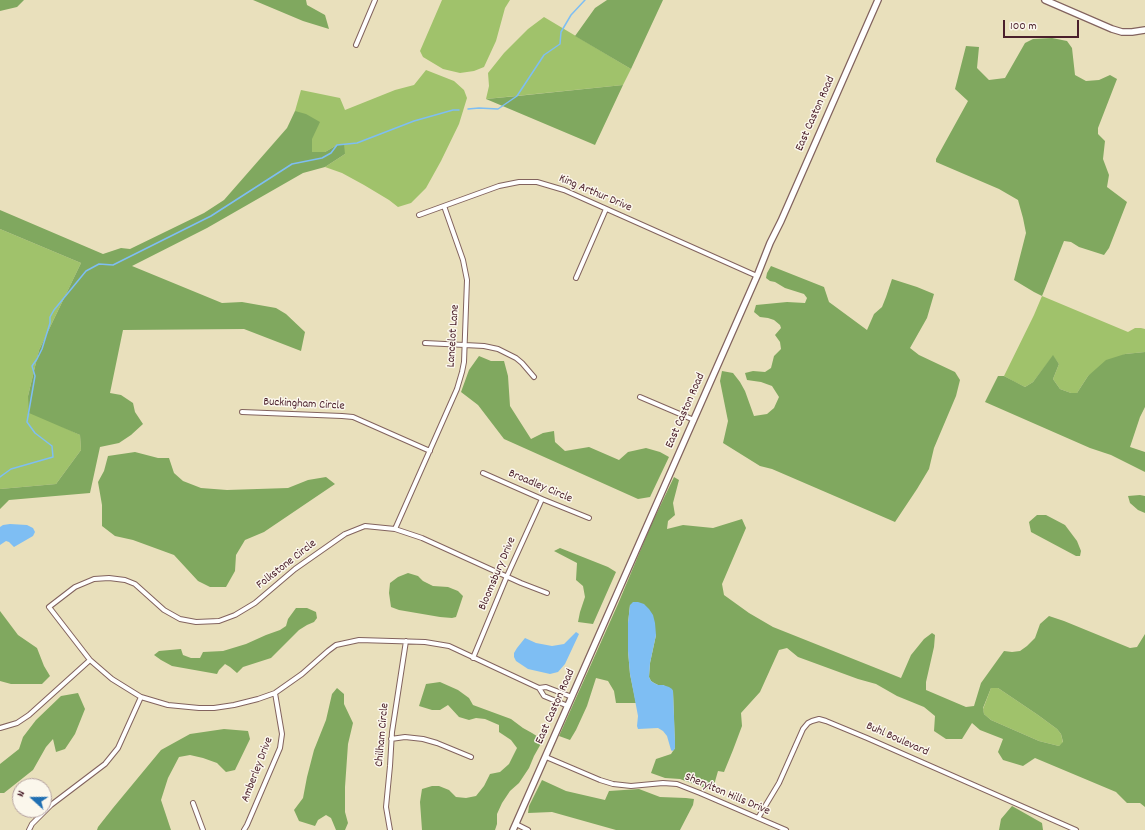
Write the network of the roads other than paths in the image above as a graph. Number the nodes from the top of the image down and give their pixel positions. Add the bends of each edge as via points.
1 (375, 0) edge
2 (878, 0) edge
3 (1045, 0) edge
4 (1145, 30) edge
5 (356, 45) dead end
6 (444, 206) junction
7 (606, 209) junction
8 (418, 214) dead end
9 (757, 276) junction
10 (576, 278) dead end
11 (425, 343) dead end
12 (465, 345) junction
13 (534, 377) dead end
14 (640, 397) dead end
15 (242, 412) dead end
16 (694, 420) junction
17 (430, 451) junction
18 (483, 473) dead end
19 (542, 499) junction
20 (589, 518) dead end
21 (395, 529) junction
22 (507, 576) junction
23 (547, 593) dead end
24 (406, 641) junction
25 (473, 658) junction
26 (90, 660) junction
27 (539, 688) junction
28 (275, 693) junction
29 (142, 697) junction
30 (572, 697) junction
31 (568, 706) junction
32 (0, 728) edge
33 (391, 739) junction
34 (471, 757) dead end
35 (546, 757) junction
36 (193, 803) dead end
37 (758, 818) junction
38 (515, 827) edge
39 (29, 830) edge
40 (203, 830) edge
41 (244, 830) edge
42 (390, 830) edge
43 (528, 830) edge
44 (786, 830) edge
45 (1076, 830) edge

1 - 5 street
2 - 9 street, East Caston Road
3 - 4 street via 1112,29 1122,32
6 - 7 street, King Arthur Drive via 499,186 526,181 558,188
6 - 8 street, King Arthur Drive
6 - 12 street, Lancelot Lane via 466,272
7 - 9 street, King Arthur Drive
7 - 10 street
9 - 16 street, East Caston Road
11 - 12 street
12 - 13 street via 491,347 504,352 522,363
12 - 17 street, Lancelot Lane via 459,382
14 - 16 street
15 - 17 street, Buckingham Circle via 353,417
16 - 30 street, East Caston Road
17 - 21 street, Lancelot Lane
18 - 19 street, Broadley Circle
19 - 20 street, Broadley Circle
19 - 22 street, Bloomsbury Drive
21 - 22 street, Folkstone Circle via 422,538
21 - 26 street, Folkstone Circle via 366,526 344,534 255,603 219,621 196,622 180,619 164,610 135,584 125,580 94,579 75,587 49,607
22 - 23 street, Folkstone Circle
22 - 25 street, Bloomsbury Drive
24 - 25 street via 449,646
24 - 28 street via 359,640 336,645
24 - 33 street, Chilham Circle
25 - 27 street
26 - 29 street via 112,679
26 - 32 street via 29,716
27 - 30 street via 546,687
27 - 31 street via 544,696
28 - 29 street via 234,705 199,708 168,705
28 - 41 street, Amberley Drive via 282,734 280,748
29 - 39 street via 118,748 105,764 51,805
30 - 31 street, East Caston Road
31 - 35 street, East Caston Road
33 - 34 street via 423,739
33 - 42 street, Chilham Circle via 386,807
35 - 37 street, Sherylton Hills Drive via 613,784 677,784
35 - 38 street, East Caston Road
36 - 40 street
37 - 44 street, Sherylton Hills Drive
37 - 45 street, Buhl Boulevard via 779,783 803,729 808,723 819,719
38 - 43 street

